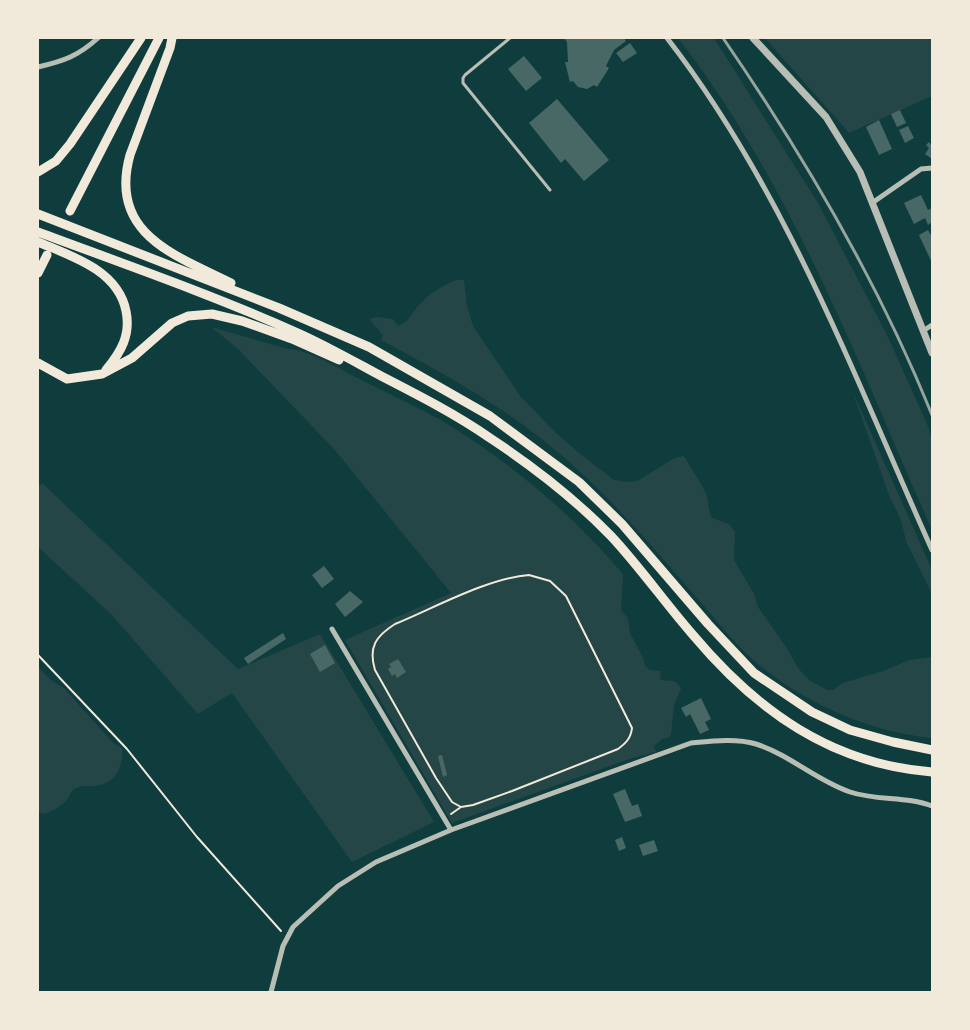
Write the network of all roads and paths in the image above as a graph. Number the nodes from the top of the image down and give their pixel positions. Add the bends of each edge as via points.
1 (98, 38) edge
2 (141, 38) edge
3 (159, 38) edge
4 (172, 38) edge
5 (510, 38) edge
6 (667, 38) edge
7 (753, 38) edge
8 (38, 67) edge
9 (933, 168) edge
10 (38, 172) edge
11 (550, 190) dead end
12 (872, 203) junction
13 (70, 211) dead end
14 (38, 214) edge
15 (38, 232) edge
16 (38, 242) edge
17 (47, 255) dead end
18 (38, 273) edge
19 (279, 308) junction
20 (933, 325) edge
21 (923, 331) junction
22 (933, 353) edge
23 (38, 363) edge
24 (102, 374) junction
25 (436, 404) junction
26 (933, 550) edge
27 (332, 628) dead end
28 (38, 655) edge
29 (933, 750) edge
30 (933, 772) edge
31 (933, 806) edge
32 (461, 807) junction
33 (445, 819) junction
34 (451, 830) junction
35 (288, 936) junction
36 (271, 993) edge

1 - 8 street via 67,60
2 - 10 highway via 70,144 56,161
3 - 13 highway
4 - 19 highway via 125,170 133,215 156,244
5 - 11 lane via 465,75 463,83
6 - 26 street via 740,145 795,246
7 - 12 street via 826,117 860,172
9 - 12 street via 921,168
12 - 21 street
14 - 19 highway
15 - 25 highway via 299,333
16 - 24 highway via 97,270 120,292 129,322 125,341
17 - 18 highway
19 - 29 highway via 369,347 490,416 579,482 622,524 746,665 782,693 850,730
20 - 21 street
21 - 22 street
23 - 24 highway via 67,379
24 - 25 highway via 132,358 172,323 188,316 212,314 292,339
25 - 30 highway via 491,438 570,499 611,537 741,687 771,712 820,741 862,758
27 - 33 street
28 - 35 path via 127,749 197,837
31 - 34 street via 851,793 754,743 707,742 692,743
32 - 32 path via 473,806 618,749 631,736 632,728 566,596 540,577 517,576 481,587 395,624 377,639 373,649 375,670 436,778 452,802
32 - 33 path
33 - 34 street
34 - 35 street via 376,862 338,886
35 - 36 street

